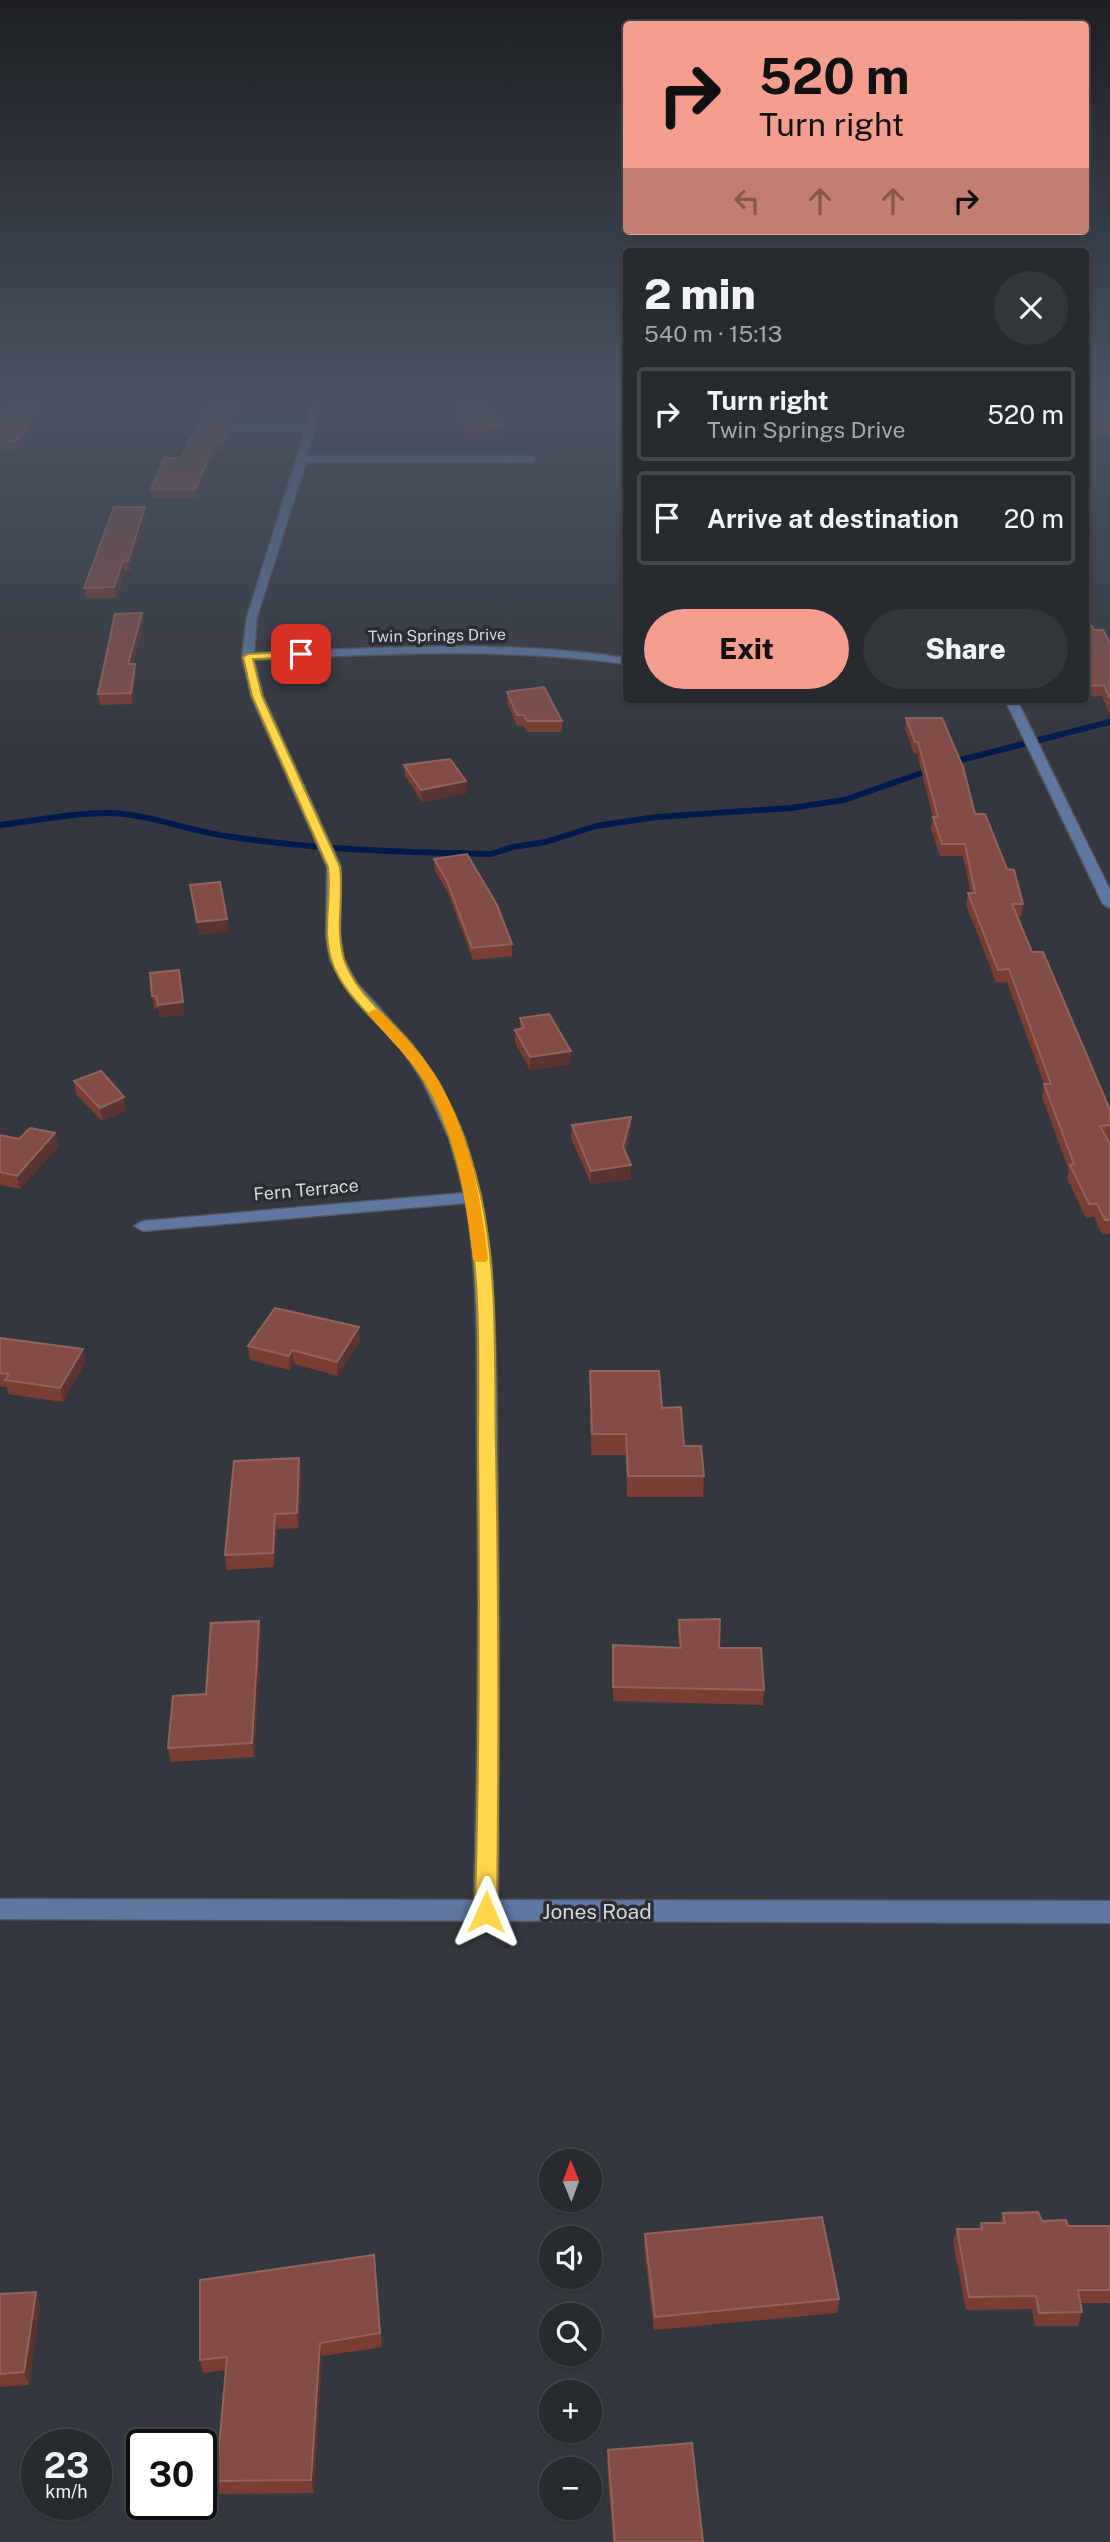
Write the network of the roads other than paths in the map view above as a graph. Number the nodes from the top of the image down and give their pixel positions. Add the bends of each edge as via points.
1 (284, 516) edge
2 (248, 657) junction
3 (623, 661) edge
4 (1012, 703) edge
5 (1110, 904) edge
6 (473, 1196) junction
7 (143, 1226) dead end
8 (0, 1909) edge
9 (486, 1912) junction
10 (1110, 1912) edge

1 - 2 street via 252,617
2 - 3 street, Twin Springs Drive via 492,649
2 - 6 street via 257,696 334,867 337,889 332,935 338,961 359,996 432,1081
4 - 5 street
6 - 7 street, Fern Terrace
6 - 9 street via 485,1292 491,1671
8 - 9 street, Jones Road
9 - 10 street, Jones Road

